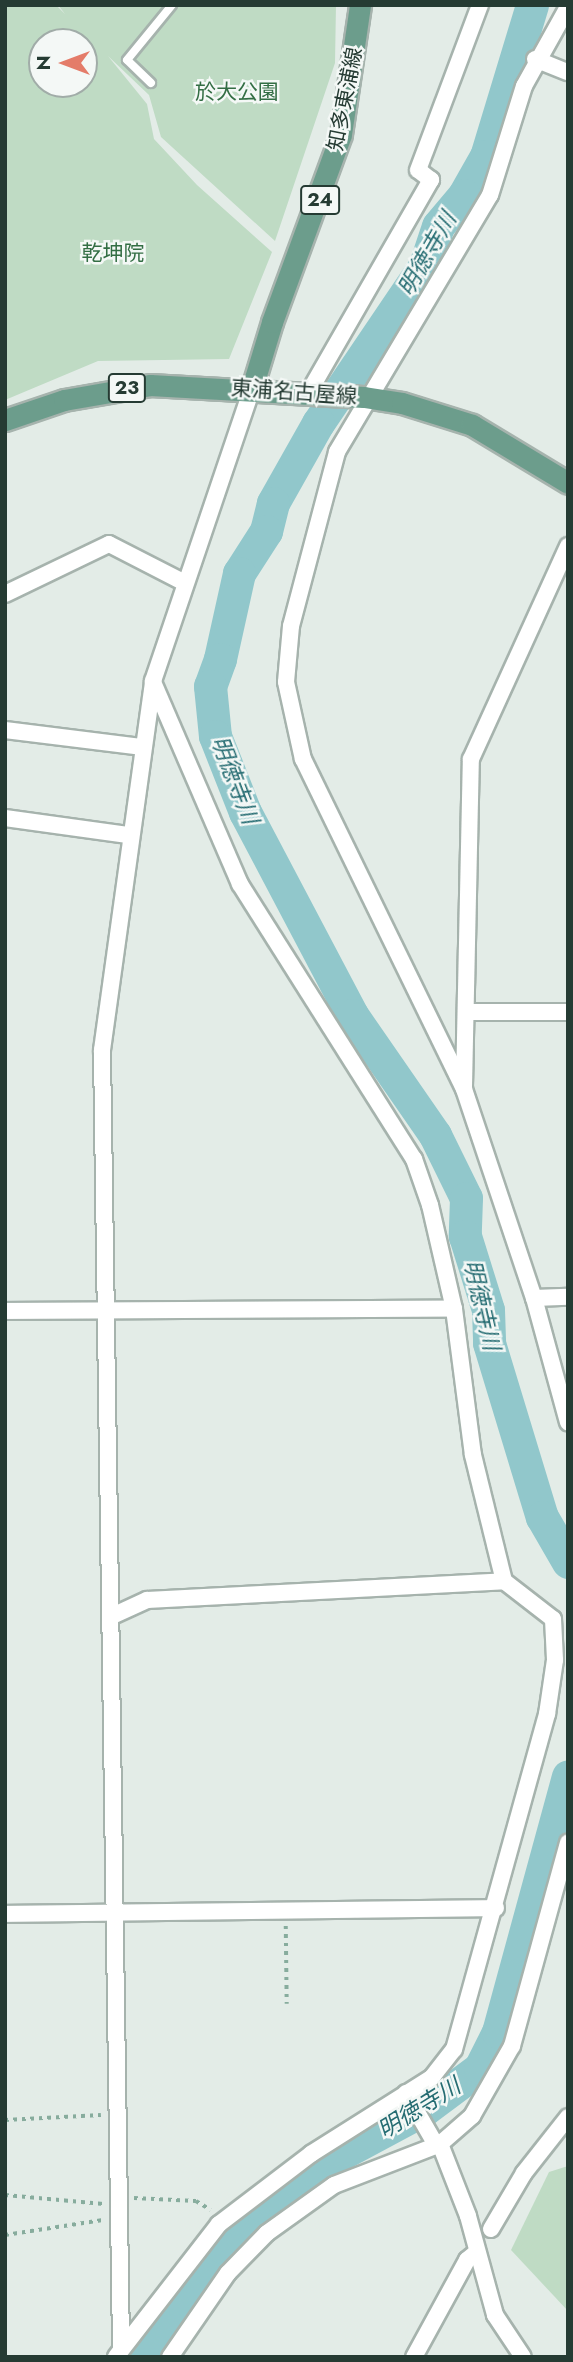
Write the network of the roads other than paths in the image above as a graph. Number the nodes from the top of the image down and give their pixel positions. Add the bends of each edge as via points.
1 (173, 5) edge
2 (360, 5) edge
3 (480, 5) edge
4 (568, 7) edge
5 (536, 60) junction
6 (568, 72) edge
7 (151, 83) dead end
8 (252, 388) junction
9 (309, 392) junction
10 (366, 397) junction
11 (5, 420) edge
12 (568, 483) edge
13 (568, 546) edge
14 (183, 582) junction
15 (5, 594) edge
16 (153, 681) junction
17 (5, 730) edge
18 (141, 747) junction
19 (5, 818) edge
20 (128, 835) junction
21 (466, 1012) junction
22 (568, 1012) edge
23 (464, 1089) junction
24 (534, 1297) junction
25 (568, 1297) edge
26 (454, 1309) junction
27 (5, 1311) edge
28 (106, 1313) junction
29 (568, 1422) edge
30 (504, 1581) junction
31 (110, 1617) junction
32 (568, 1843) edge
33 (551, 1904) junction
34 (568, 1904) edge
35 (496, 1908) junction
36 (116, 1913) junction
37 (5, 1914) edge
38 (409, 2098) junction
39 (568, 2117) edge
40 (435, 2141) junction
41 (491, 2229) dead end
42 (477, 2252) junction
43 (119, 2352) edge
44 (170, 2357) edge
45 (414, 2357) edge
46 (523, 2357) edge

1 - 7 lane via 127,60
2 - 8 main road, 知多東浦線 / 24 via 341,134
3 - 9 street via 418,170 431,180
4 - 5 street
5 - 6 street
5 - 10 street via 490,195
8 - 9 main road, 東浦名古屋線 / 23
8 - 11 main road, 東浦名古屋線 / 23 via 150,385 64,400
8 - 14 street
9 - 10 main road, 東浦名古屋線 / 23
10 - 12 main road, 東浦名古屋線 / 23 via 472,425
10 - 23 street via 337,452 291,626 286,681 303,760
13 - 21 street via 471,760
14 - 15 street via 109,544
14 - 16 street
16 - 18 street
16 - 26 street via 240,884 414,1159 430,1205
17 - 18 street
18 - 20 street
19 - 20 street
20 - 28 street via 102,1050
21 - 22 street
21 - 23 street
23 - 24 street
24 - 25 street
24 - 29 street
26 - 28 street
26 - 30 street via 473,1455
27 - 28 street
28 - 31 street
30 - 31 street via 147,1600
30 - 35 street via 553,1619 555,1660 547,1714
31 - 36 street
32 - 33 street
33 - 34 street
33 - 40 street via 501,2071 472,2116
35 - 36 street
35 - 38 street via 454,2049
36 - 37 street
36 - 43 street via 122,2207
38 - 40 street
38 - 43 street via 312,2154 223,2221
39 - 41 street via 524,2173
40 - 42 street
40 - 44 street via 334,2185 267,2232 221,2282
42 - 45 street via 467,2260
42 - 46 street via 495,2315

